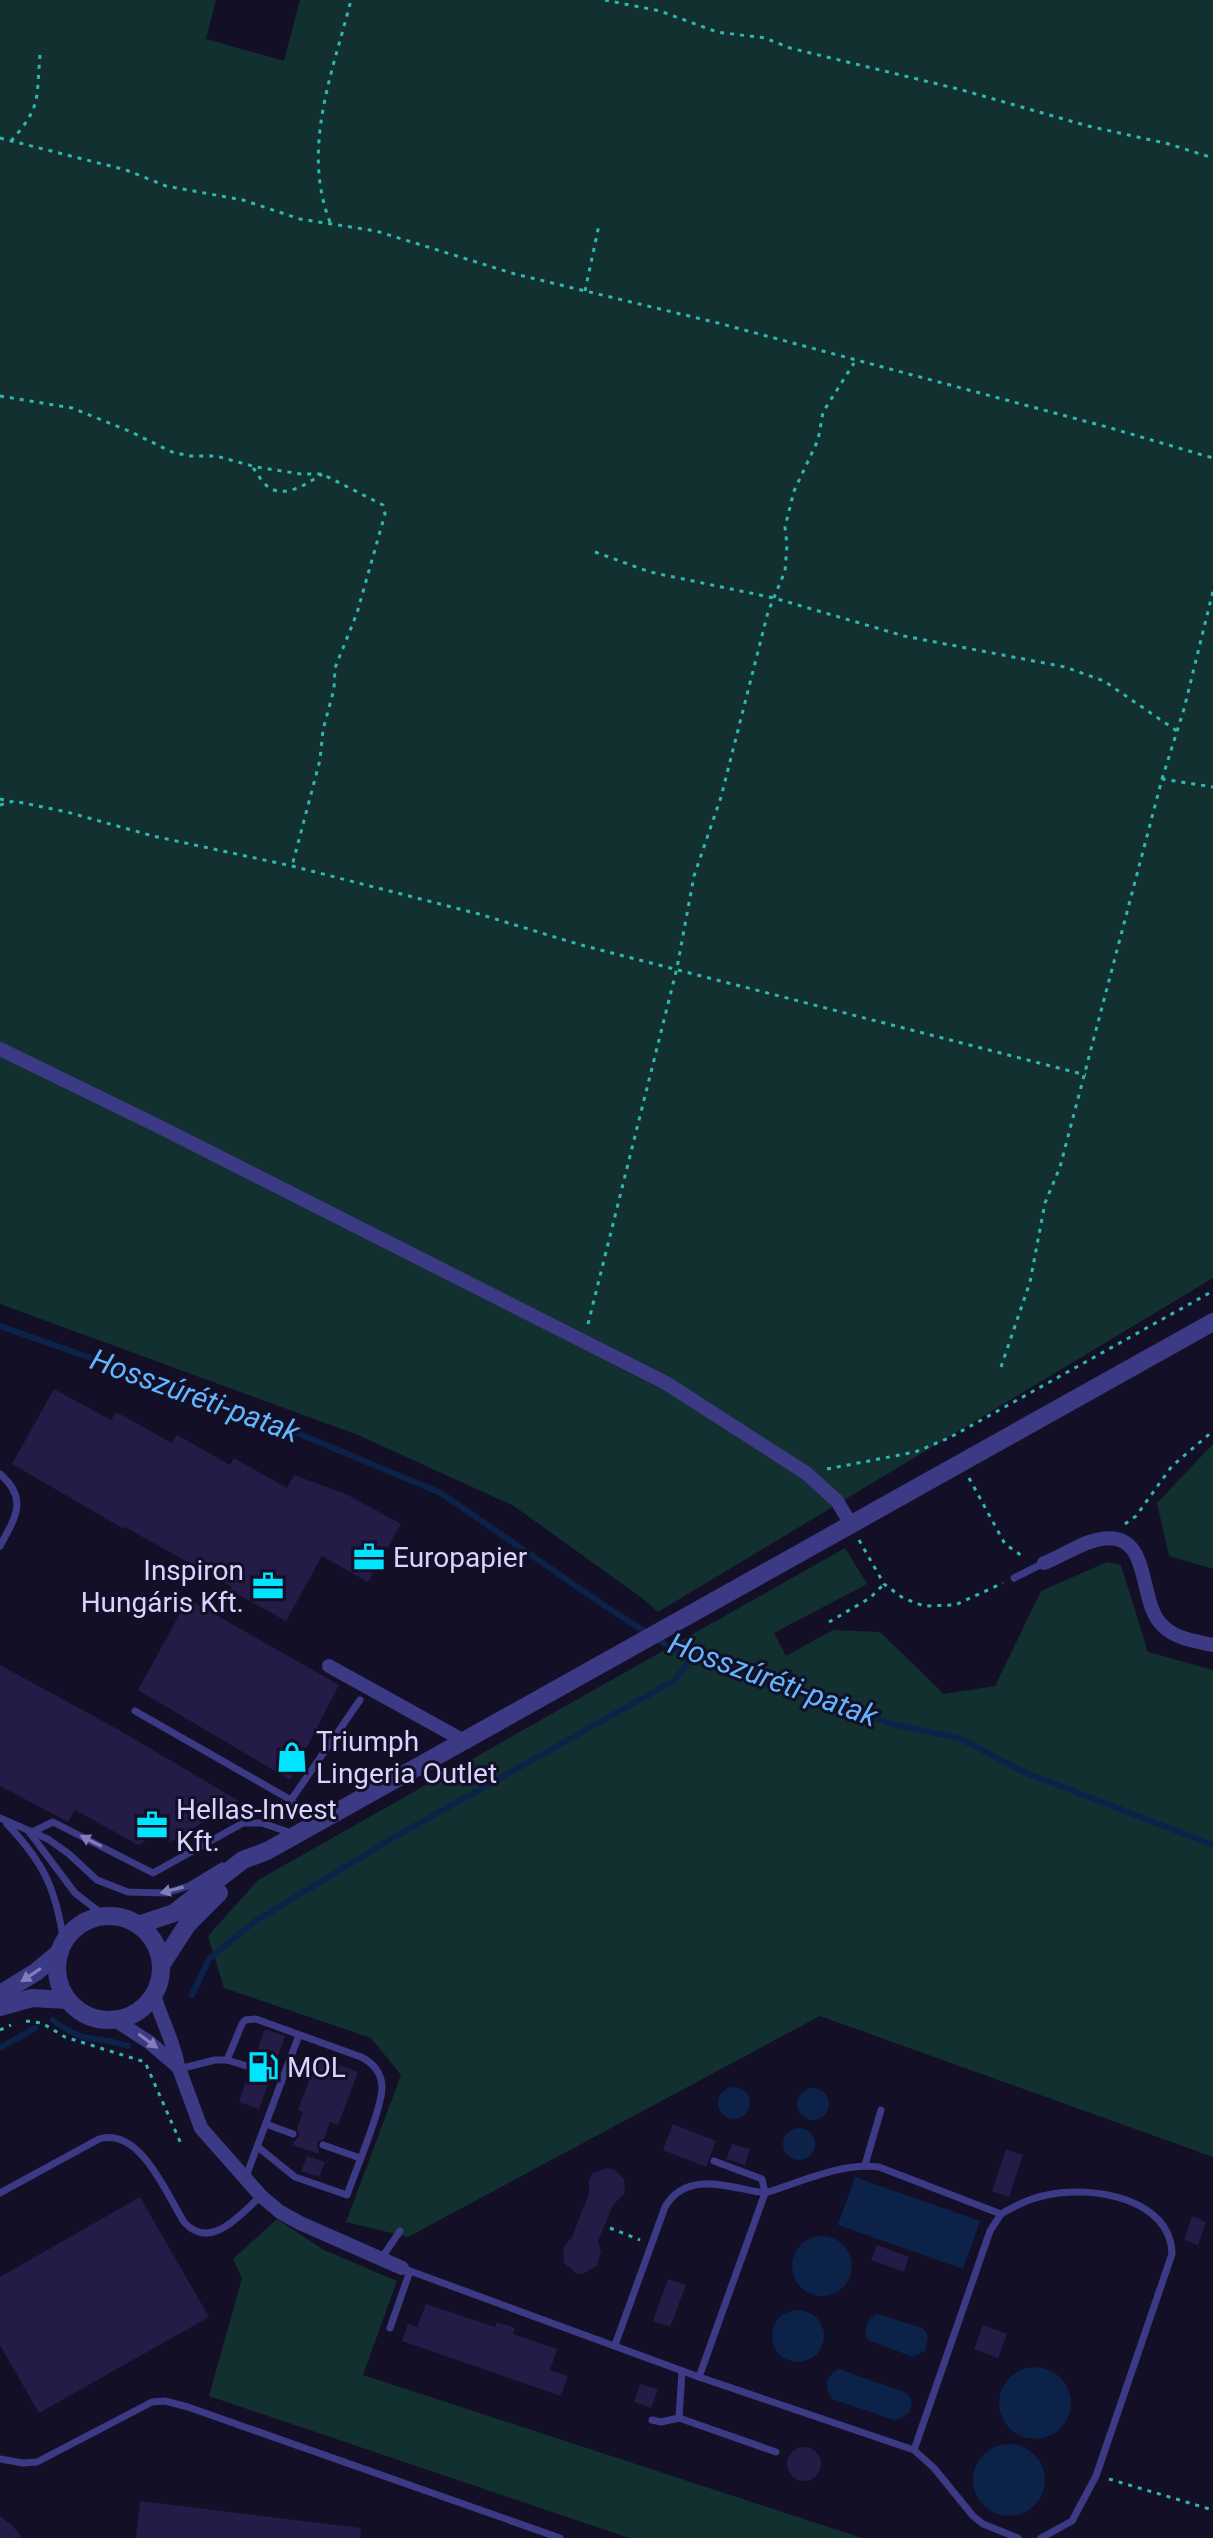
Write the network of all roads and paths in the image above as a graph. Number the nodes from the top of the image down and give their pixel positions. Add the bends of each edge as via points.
1 (351, 0) edge
2 (605, 0) edge
3 (40, 55) dead end
4 (0, 138) edge
5 (11, 141) junction
6 (1213, 158) edge
7 (330, 222) junction
8 (599, 225) dead end
9 (585, 291) junction
10 (855, 361) junction
11 (0, 396) edge
12 (1213, 458) edge
13 (248, 465) junction
14 (322, 474) junction
15 (595, 552) dead end
16 (1213, 591) edge
17 (774, 598) junction
18 (1177, 731) junction
19 (1162, 779) junction
20 (1213, 787) edge
21 (0, 799) edge
22 (14, 801) junction
23 (0, 805) edge
24 (292, 866) junction
25 (677, 968) junction
26 (0, 1049) edge
27 (1086, 1075) junction
28 (1213, 1291) edge
29 (1213, 1322) edge
30 (584, 1340) junction
31 (1001, 1367) dead end
32 (1213, 1431) edge
33 (962, 1463) junction
34 (806, 1473) junction
35 (0, 1474) edge
36 (852, 1526) junction
37 (1105, 1538) junction
38 (0, 1546) edge
39 (1044, 1563) junction
40 (1014, 1578) joint
41 (884, 1584) junction
42 (829, 1622) dead end
43 (1213, 1645) edge
44 (329, 1666) dead end
45 (360, 1700) dead end
46 (135, 1711) dead end
47 (466, 1742) junction
48 (291, 1800) junction
49 (1, 1819) edge
50 (303, 1830) junction
51 (30, 1833) junction
52 (267, 1851) junction
53 (243, 1860) junction
54 (106, 1917) junction
55 (138, 1925) junction
56 (62, 1948) junction
57 (161, 1965) junction
58 (1, 1995) edge
59 (154, 1995) junction
60 (68, 2000) junction
61 (115, 2020) junction
62 (24, 2021) dead end
63 (15, 2022) dead end
64 (0, 2030) edge
65 (299, 2035) junction
66 (227, 2060) junction
67 (250, 2067) dead end
68 (179, 2069) junction
69 (272, 2075) dead end
70 (282, 2079) junction
71 (881, 2110) dead end
72 (266, 2124) junction
73 (293, 2134) dead end
74 (323, 2145) dead end
75 (182, 2146) dead end
76 (258, 2147) junction
77 (360, 2158) junction
78 (714, 2161) dead end
79 (865, 2165) junction
80 (245, 2179) junction
81 (0, 2193) edge
82 (765, 2193) junction
83 (261, 2196) junction
84 (1001, 2214) junction
85 (610, 2228) dead end
86 (400, 2231) dead end
87 (651, 2244) junction
88 (381, 2259) junction
89 (406, 2270) junction
90 (390, 2328) dead end
91 (615, 2345) junction
92 (682, 2371) junction
93 (699, 2377) junction
94 (679, 2418) junction
95 (652, 2420) dead end
96 (914, 2450) junction
97 (776, 2452) dead end
98 (0, 2459) edge
99 (1096, 2476) junction
100 (1213, 2510) edge
101 (560, 2538) edge
102 (1018, 2538) edge
103 (1041, 2538) edge

1 - 7 path via 317,134 317,166
2 - 6 path
3 - 5 path via 37,103
4 - 5 path
5 - 7 path via 126,170 166,186
7 - 9 path
8 - 9 path
9 - 10 path
10 - 12 path
10 - 17 path via 823,412 818,440 794,491 785,527 785,571
11 - 13 path via 72,408 172,452
13 - 14 path
13 - 14 path via 265,485 282,492
14 - 24 path via 383,505 385,514 335,668 320,760
15 - 17 path via 650,572
16 - 18 path
17 - 18 path via 904,636 1065,667 1104,681
17 - 25 path via 721,797 694,876
18 - 19 path
19 - 20 path
19 - 27 path
21 - 22 path
22 - 23 path
22 - 24 path
24 - 25 path
25 - 27 path
25 - 30 path
26 - 30 street
27 - 31 path via 1045,1203 1030,1282
28 - 34 path via 949,1438 915,1452
29 - 33 street
30 - 34 street via 666,1383
32 - 37 path via 1172,1466 1136,1516
33 - 36 street
33 - 39 path via 1005,1544 1024,1558
34 - 36 street via 837,1501
35 - 38 lane via 13,1488 17,1504
36 - 41 path
36 - 47 street
37 - 39 street
37 - 43 street via 1124,1542 1137,1555 1154,1616 1163,1626
39 - 40 lane
40 - 41 path via 955,1605 924,1606
41 - 42 path
44 - 47 street
45 - 48 lane
46 - 48 lane
47 - 50 street
48 - 50 lane
49 - 51 lane
49 - 56 lane via 51,1884
50 -> 51 lane via 243,1823 153,1873 53,1822
50 - 52 street
53 -> 51 lane via 177,1890 140,1894 107,1886 48,1839
51 - 54 lane via 75,1893
52 - 53 street
52 - 57 street via 187,1925
53 - 55 street via 174,1913
54 - 55 street
54 - 56 street via 86,1922
55 - 57 street via 156,1947
56 -> 58 street
56 - 60 street via 57,1972
57 - 59 street
58 - 60 street
59 - 61 street via 141,2009
59 - 68 street
60 - 61 street via 84,2014
61 -> 68 street
62 - 75 path via 145,2062
63 - 64 path
65 - 66 lane via 245,2020
65 - 70 lane
65 - 77 lane via 361,2057 379,2073 381,2098
66 - 67 lane
66 - 68 lane
68 - 80 street via 201,2128
69 - 70 lane
70 - 72 lane
71 - 79 lane
72 - 73 lane
72 - 76 lane
74 - 77 lane
76 - 77 lane via 295,2177 347,2195
76 - 80 lane
78 - 82 lane via 762,2179
79 - 82 lane
79 - 84 lane
80 - 83 street
81 - 83 lane via 110,2136 141,2153 190,2229 221,2231
82 - 87 lane via 710,2184 686,2186 669,2200
82 - 93 lane
83 - 88 street via 300,2223
84 - 96 lane via 990,2231
84 - 99 lane via 1050,2194 1091,2193 1145,2209 1161,2220 1170,2236 1172,2254
85 - 87 path
86 - 88 lane
87 - 91 lane
88 - 89 street
89 - 90 lane
89 - 91 lane
91 - 92 lane
92 - 93 lane
92 - 94 lane
93 - 96 lane
94 - 95 lane
94 - 97 lane
96 - 102 lane via 973,2516
98 - 101 lane via 37,2462 152,2402 165,2401
99 - 100 path
99 - 103 lane via 1072,2521

